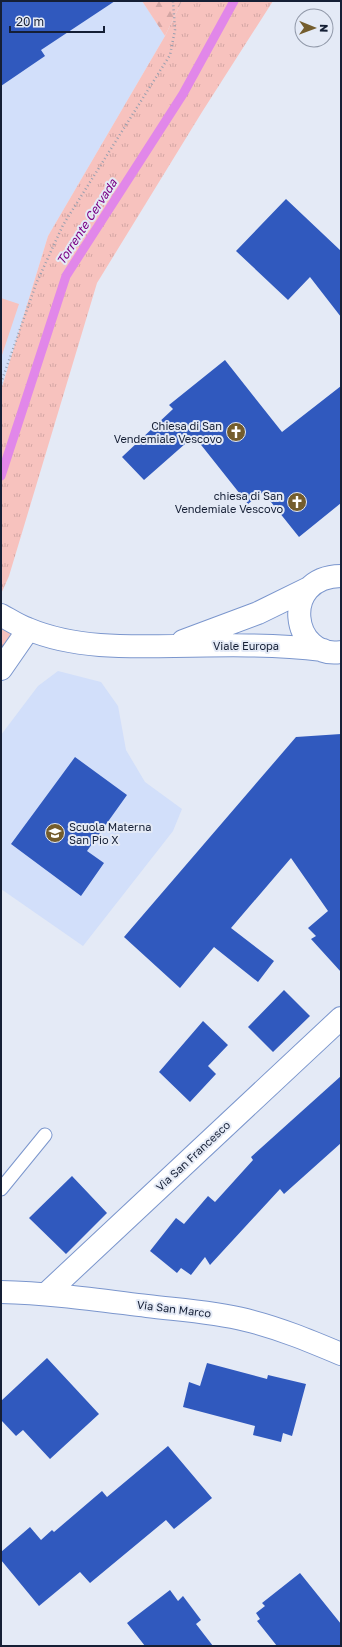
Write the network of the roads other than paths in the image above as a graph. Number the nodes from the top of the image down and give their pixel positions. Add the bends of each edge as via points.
1 (341, 565) edge
2 (341, 576) edge
3 (314, 584) junction
4 (1, 615) edge
5 (28, 630) junction
6 (168, 646) junction
7 (335, 652) edge
8 (1, 669) edge
9 (341, 1018) edge
10 (45, 1135) dead end
11 (1, 1189) edge
12 (1, 1292) edge
13 (46, 1294) junction
14 (341, 1354) edge

1 - 3 street
2 - 3 street via 330,577
3 - 6 street, Viale Europa via 258,613
3 - 7 street via 302,598 299,623 312,644
4 - 5 street, Viale Europa
5 - 6 street, Viale Europa via 63,640 99,645
5 - 8 street
6 - 7 street, Viale Europa via 257,645
9 - 13 street, Via San Francesco
10 - 11 lane
12 - 13 street, Via San Marco
13 - 14 street, Via San Marco via 208,1313 246,1320 303,1338

